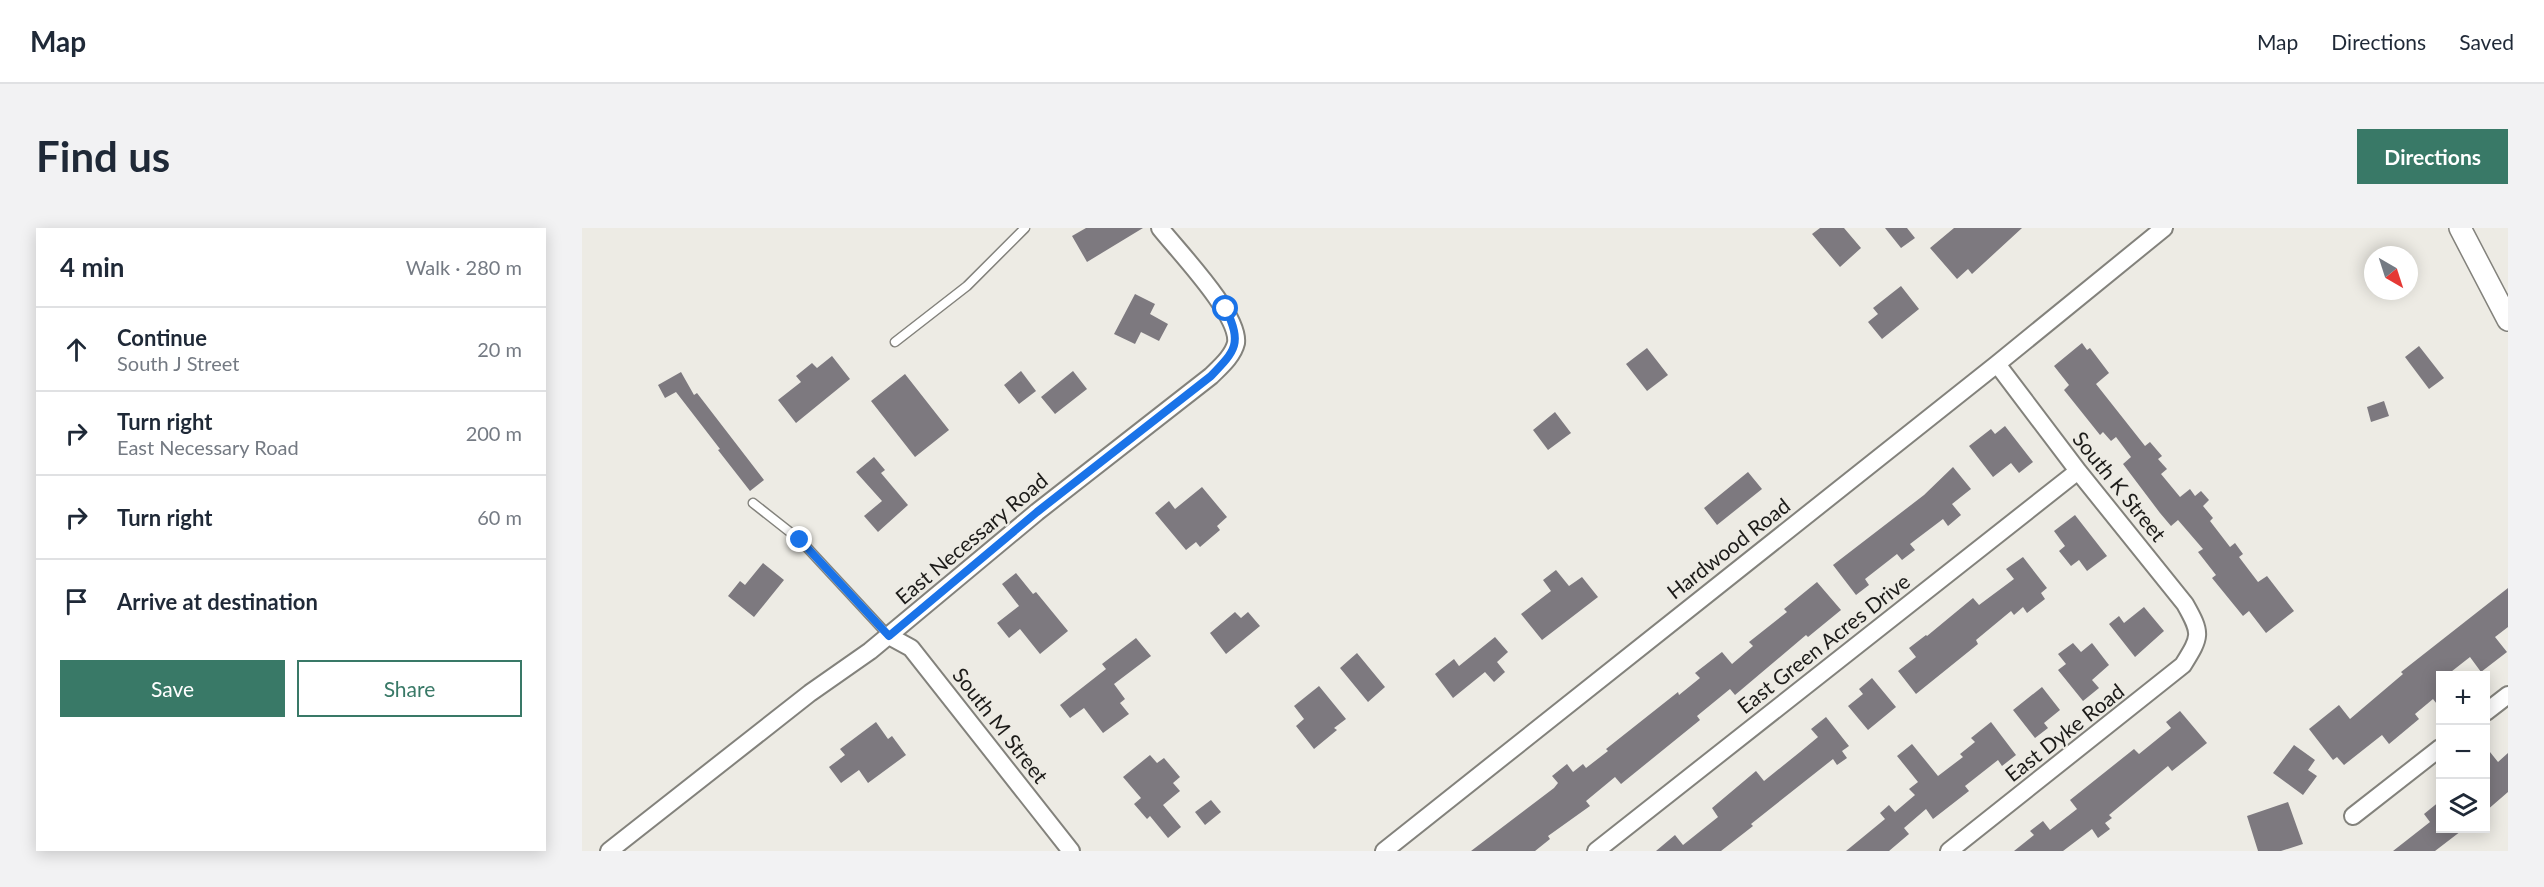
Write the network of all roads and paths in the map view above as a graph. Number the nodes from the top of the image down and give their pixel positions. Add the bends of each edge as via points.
1 (1025, 228) edge
2 (1160, 228) edge
3 (2164, 228) edge
4 (2460, 228) edge
5 (2508, 320) edge
6 (895, 342) dead end
7 (1997, 364) junction
8 (2078, 471) junction
9 (753, 502) dead end
10 (889, 636) junction
11 (2198, 641) joint
12 (2508, 695) edge
13 (2490, 709) edge
14 (2436, 751) edge
15 (2353, 816) dead end
16 (609, 851) edge
17 (1071, 851) edge
18 (1384, 851) edge
19 (1596, 851) edge
20 (1949, 851) edge

1 - 6 lane via 967,286
2 - 10 street, East Necessary Road via 1226,309 1236,339 1229,357 1211,376 1037,512
3 - 7 street, Hardwood Road
4 - 5 street
7 - 8 street, South K Street
7 - 18 street, Hardwood Road
8 - 11 street, South K Street via 2185,604 2195,621
8 - 19 street, East Green Acres Drive
9 - 10 lane via 800,540
10 - 16 street, East Necessary Road
10 - 17 street, South M Street via 912,648
11 - 20 street, East Dyke Road via 2183,665
12 - 13 street
14 - 15 street

